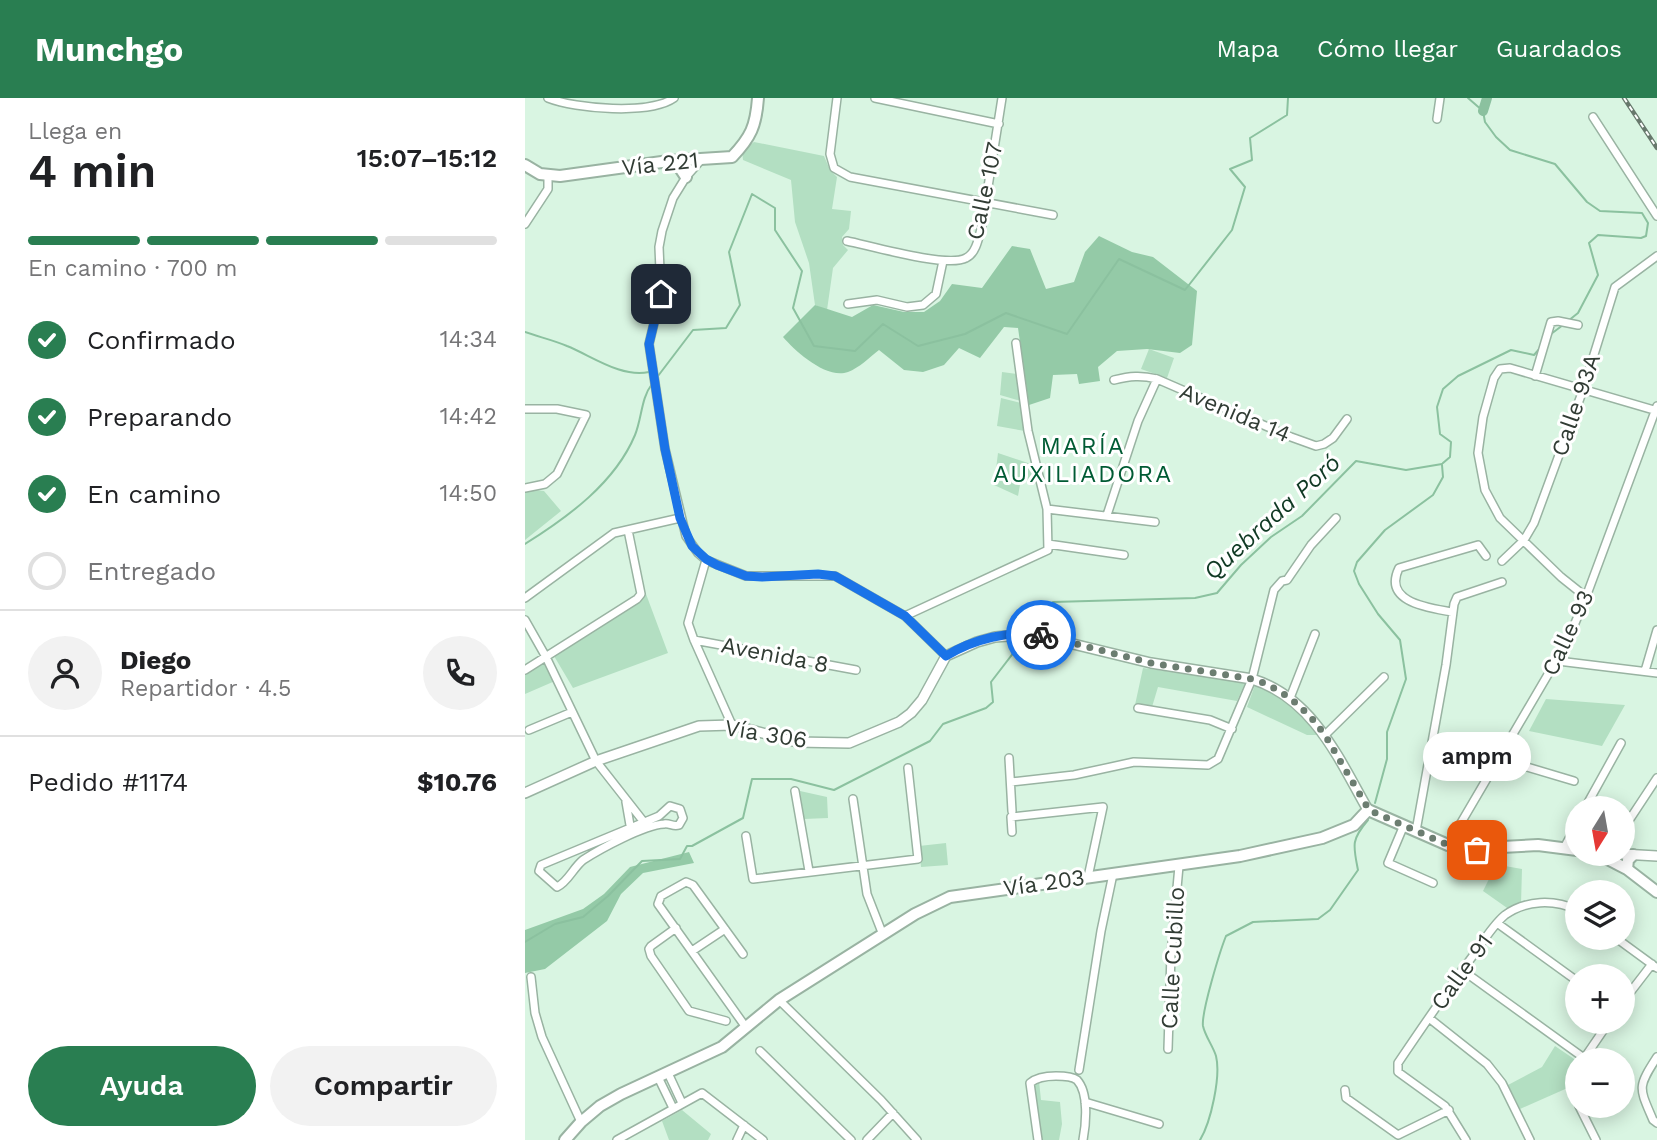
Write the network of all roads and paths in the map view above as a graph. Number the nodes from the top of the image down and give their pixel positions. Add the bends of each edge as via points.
1 (548, 98) edge
2 (673, 98) edge
3 (758, 98) edge
4 (837, 98) edge
5 (875, 98) edge
6 (1002, 98) edge
7 (1440, 98) edge
8 (1594, 117) dead end
9 (1437, 120) dead end
10 (999, 124) junction
11 (702, 159) junction
12 (669, 161) junction
13 (525, 165) edge
14 (548, 175) junction
15 (686, 177) junction
16 (986, 203) junction
17 (1053, 215) dead end
18 (1657, 216) edge
19 (525, 224) edge
20 (848, 241) dead end
21 (1657, 256) edge
22 (943, 261) junction
23 (848, 304) dead end
24 (1578, 325) dead end
25 (1016, 343) dead end
26 (1535, 376) junction
27 (1157, 379) junction
28 (1114, 380) dead end
29 (1583, 390) junction
30 (1656, 409) edge
31 (525, 410) edge
32 (1347, 419) dead end
33 (525, 488) edge
34 (1047, 509) junction
35 (1108, 515) junction
36 (680, 518) junction
37 (1336, 518) dead end
38 (1155, 522) dead end
39 (628, 530) junction
40 (1524, 540) junction
41 (1048, 547) junction
42 (1124, 555) dead end
43 (1486, 556) dead end
44 (706, 559) junction
45 (1502, 561) dead end
46 (1502, 582) dead end
47 (1587, 597) junction
48 (525, 598) edge
49 (1452, 612) junction
50 (905, 616) junction
51 (525, 620) edge
52 (1657, 630) edge
53 (1315, 634) dead end
54 (694, 640) junction
55 (946, 656) junction
56 (547, 657) junction
57 (1558, 661) junction
58 (525, 670) edge
59 (856, 670) dead end
60 (1645, 671) junction
61 (1657, 673) edge
62 (1384, 677) dead end
63 (1252, 679) junction
64 (1290, 698) junction
65 (1138, 708) dead end
66 (572, 712) junction
67 (732, 726) junction
68 (1232, 729) junction
69 (529, 730) dead end
70 (1325, 735) junction
71 (1621, 743) dead end
72 (1009, 758) dead end
73 (1500, 759) junction
74 (596, 761) junction
75 (908, 768) dead end
76 (1657, 778) edge
77 (1574, 781) dead end
78 (1011, 782) junction
79 (795, 790) dead end
80 (525, 793) edge
81 (1592, 796) edge
82 (853, 799) dead end
83 (626, 801) junction
84 (1369, 810) junction
85 (1012, 811) dead end
86 (1635, 811) edge
87 (647, 825) junction
88 (1404, 825) junction
89 (1416, 831) junction
90 (631, 832) junction
91 (1012, 832) dead end
92 (746, 836) dead end
93 (595, 842) junction
94 (1448, 845) junction
95 (1564, 848) edge
96 (599, 850) junction
97 (1635, 854) edge
98 (1657, 856) edge
99 (864, 866) junction
100 (1178, 866) junction
101 (1621, 866) edge
102 (1627, 866) edge
103 (1627, 869) junction
104 (809, 872) junction
105 (1114, 874) junction
106 (1088, 877) junction
107 (1433, 883) dead end
108 (1657, 892) edge
109 (1565, 906) edge
110 (1497, 923) junction
111 (676, 928) junction
112 (725, 929) junction
113 (883, 935) junction
114 (1633, 950) edge
115 (692, 951) junction
116 (743, 954) dead end
117 (1655, 966) edge
118 (1462, 970) junction
119 (1565, 972) edge
120 (531, 977) dead end
121 (1635, 988) edge
122 (779, 1000) junction
123 (1429, 1018) junction
124 (726, 1021) dead end
125 (745, 1026) junction
126 (1568, 1048) edge
127 (1168, 1049) dead end
128 (760, 1051) dead end
129 (1657, 1057) edge
130 (1079, 1070) dead end
131 (663, 1075) junction
132 (1345, 1090) dead end
133 (1085, 1102) junction
134 (682, 1103) junction
135 (673, 1108) junction
136 (1449, 1110) junction
137 (893, 1113) junction
138 (1585, 1118) edge
139 (581, 1122) junction
140 (1657, 1123) edge
141 (1159, 1124) dead end
142 (744, 1125) junction
143 (565, 1140) edge
144 (617, 1140) edge
145 (737, 1140) edge
146 (763, 1140) edge
147 (851, 1140) edge
148 (867, 1140) edge
149 (917, 1140) edge
150 (1038, 1140) edge
151 (1083, 1140) edge
152 (1466, 1140) edge
153 (1530, 1140) edge
154 (1596, 1140) edge

1 - 2 street via 582,106 651,107
3 - 11 main road, Vía 221 via 748,140 732,157
4 - 16 street via 829,154 834,168 850,177
5 - 10 street
6 - 10 street, Calle 107
7 - 9 street
8 - 18 street
10 - 16 street, Calle 107
11 - 12 main road, Vía 221
11 - 15 street
12 - 14 main road, Vía 221
12 - 15 main road
13 - 14 main road, Vía 221
14 - 19 street via 548,189
15 - 36 street via 673,198 659,247 661,294 650,337 651,365
16 - 17 street
16 - 22 street, Calle 107 via 978,242 970,256
20 - 22 street
21 - 29 street, Calle 93A via 1615,287
22 - 23 street via 936,294 923,305 907,307 877,300
24 - 26 street via 1551,322
25 - 34 street via 1027,431
26 - 29 street
26 - 40 street via 1506,367 1493,378 1478,453 1485,490 1500,518
27 - 28 street, Avenida 14 via 1130,375
27 - 32 street, Avenida 14 via 1316,446 1333,438
27 - 35 street
29 - 30 street
29 - 40 street, Calle 93A
30 - 47 street, Calle 93
31 - 33 street via 557,408 586,415 557,474 545,484
34 - 35 street
34 - 41 street
35 - 38 street
36 - 39 street
36 - 44 street via 692,546
37 - 63 street via 1274,590
39 - 48 street via 597,544
39 - 56 street via 641,593
40 - 45 street, Calle 93A
40 - 47 street
41 - 42 street
41 - 50 street
43 - 49 street via 1478,545 1399,568 1398,589 1403,597
44 - 50 street via 746,576 835,576
44 - 54 street via 688,623
46 - 49 street via 1457,597
47 - 57 street, Calle 93
49 - 89 street
50 - 55 street
51 - 56 street
52 - 60 street
53 - 64 street
54 - 59 street, Avenida 8
54 - 67 street
55 - 63 street via 977,642 1020,633 1151,663
55 - 67 street, Vía 306 via 911,713 849,743 797,741
56 - 58 street
56 - 66 street
57 - 60 street
57 - 73 street, Calle 93
60 - 61 street
62 - 70 street
63 - 64 street
63 - 68 street
64 - 70 street
65 - 68 street via 1210,720
66 - 69 street
66 - 74 street
67 - 74 street, Vía 306 via 699,726
68 - 78 street via 1218,760 1207,765 1134,762
70 - 84 street
71 - 81 street
72 - 78 street
73 - 77 street
73 - 94 street, Calle 93
74 - 80 street, Vía 306
74 - 83 street
75 - 99 street via 918,859
76 - 86 street
78 - 85 street
79 - 104 street
82 - 99 street
83 - 87 street
83 - 90 street
84 - 88 main road
84 - 100 main road, Vía 203 via 1353,825 1322,838
87 - 87 street via 675,827 683,818 680,809 670,806
87 - 90 street
88 - 89 main road
88 - 107 street via 1388,863
89 - 94 main road
90 - 93 street
90 - 96 street
91 - 106 street via 1011,817 1103,807
92 - 104 street via 753,879
93 - 96 street
93 - 96 street via 541,865 539,872 557,887
94 - 95 main road via 1477,850 1538,845
97 - 98 street
99 - 104 street
99 - 113 street via 869,901
100 - 105 main road, Vía 203
100 - 127 street, Calle Cubillo
101 - 103 main road
102 - 103 main road
103 - 108 main road
105 - 106 main road, Vía 203
105 - 130 street
106 - 113 main road, Vía 203 via 950,897
109 - 110 street, Calle 91 via 1531,904
110 - 118 street, Calle 91
110 - 119 street
111 - 112 street via 658,900 686,882
111 - 115 street
111 - 124 street via 651,946 651,956 689,1010
112 - 115 street
112 - 116 street
113 - 122 main road, Vía 203
114 - 117 street
115 - 125 street
117 - 121 street
118 - 123 street, Calle 91
118 - 126 street
120 - 139 street via 542,1037
122 - 125 main road, Vía 203
122 - 137 street
123 - 136 street, Calle 91 via 1397,1068
123 - 153 street via 1487,1064 1502,1083
125 - 131 main road, Vía 203 via 722,1047
128 - 147 street
129 - 140 street via 1641,1087
131 - 134 street
131 - 135 street
131 - 139 main road, Vía 203 via 621,1094
132 - 136 street via 1346,1098 1398,1135
133 - 141 street
133 - 150 street via 1073,1078 1031,1081
133 - 151 street
134 - 135 street
134 - 142 street via 702,1093
135 - 144 street
136 - 152 street
137 - 148 street
137 - 149 street
138 - 154 street
139 - 143 main road, Vía 203
142 - 145 street
142 - 146 street

